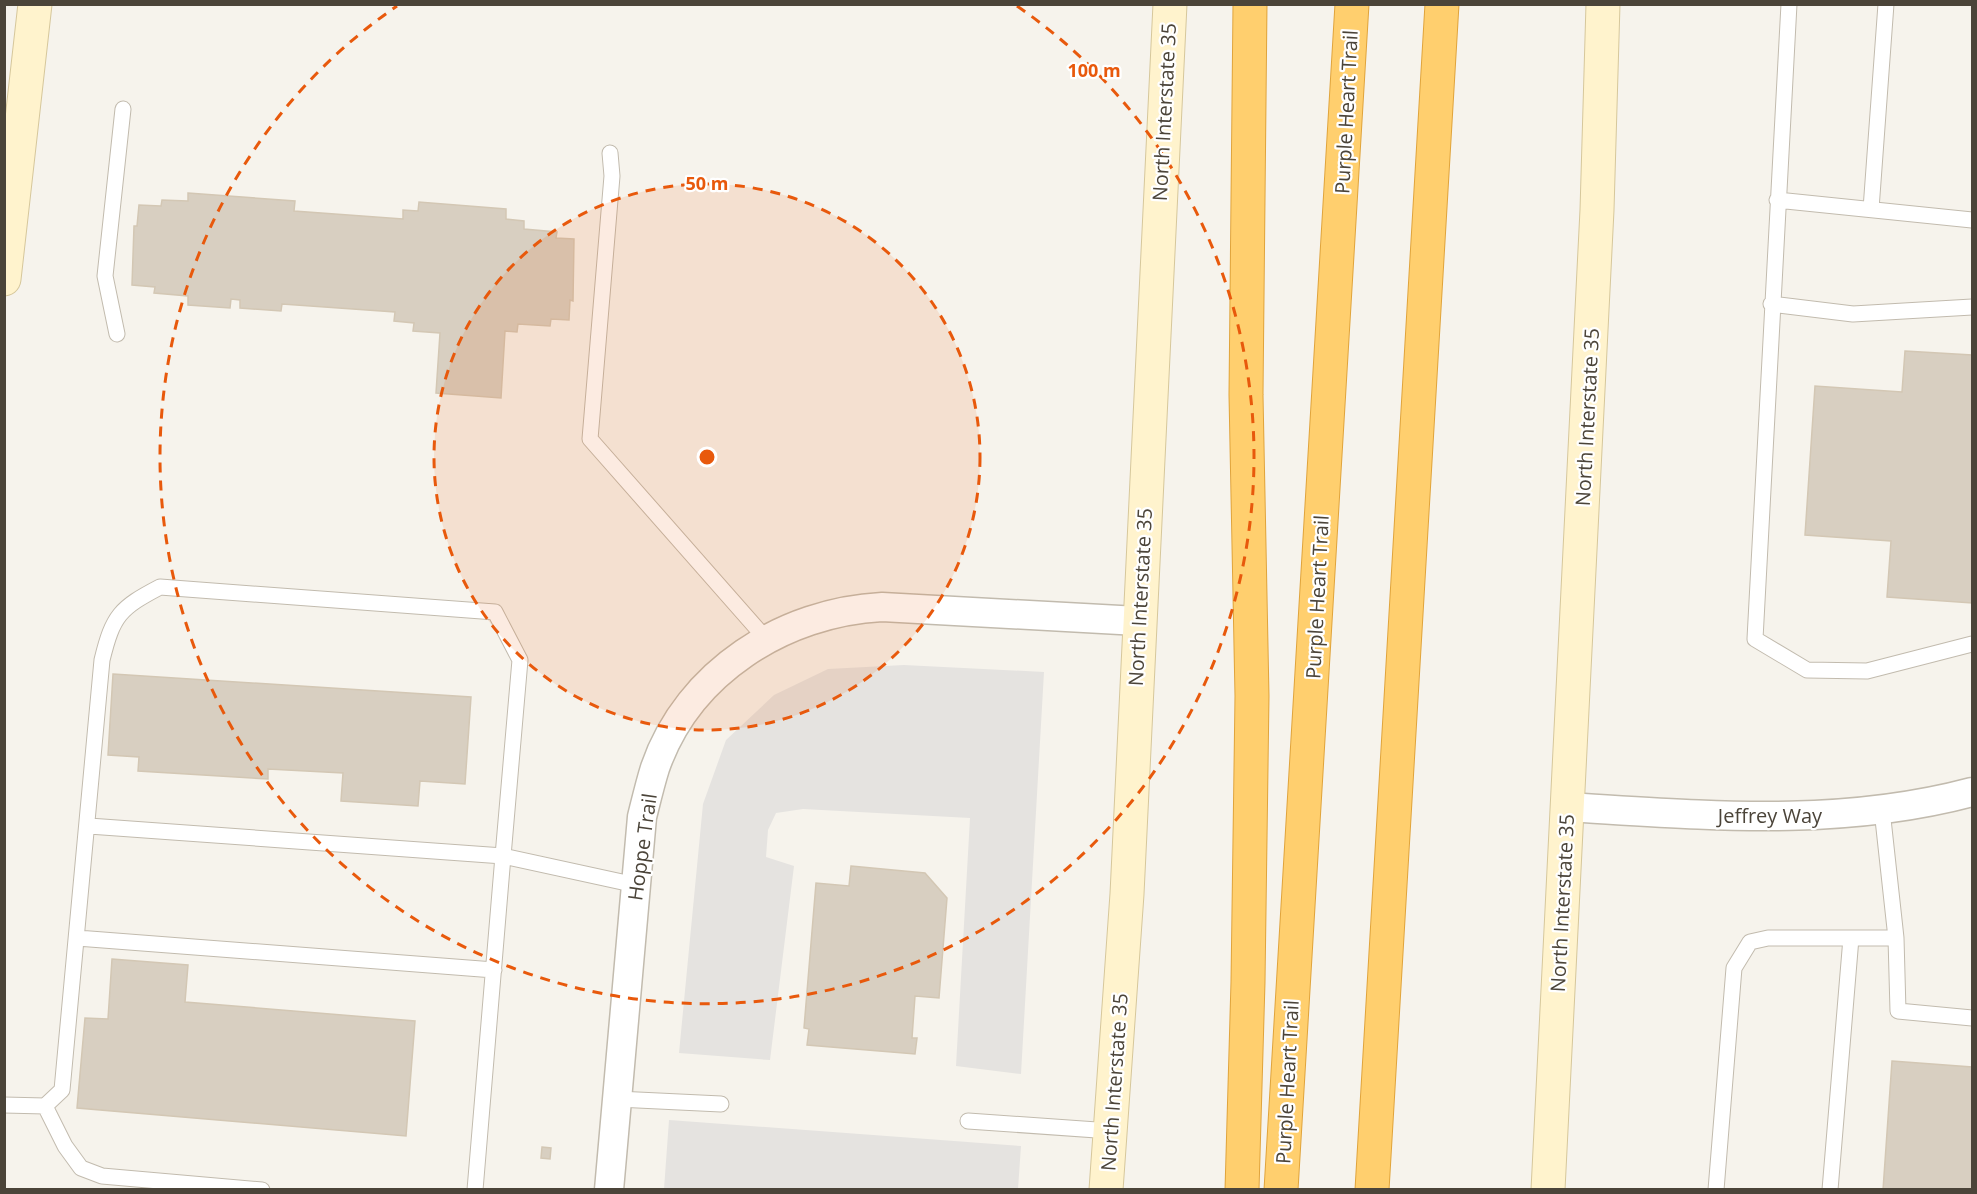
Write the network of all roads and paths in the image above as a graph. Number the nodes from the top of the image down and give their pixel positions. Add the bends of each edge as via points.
1 (35, 4) edge
2 (1170, 4) edge
3 (1250, 4) edge
4 (1352, 4) edge
5 (1442, 4) edge
6 (1603, 4) edge
7 (1789, 4) edge
8 (1886, 4) edge
9 (123, 109) dead end
10 (610, 153) dead end
11 (1777, 200) junction
12 (1871, 209) junction
13 (1972, 220) edge
14 (4, 279) edge
15 (1771, 304) junction
16 (1972, 308) edge
17 (117, 334) dead end
18 (1138, 621) junction
19 (767, 640) junction
20 (1972, 644) edge
21 (1972, 792) edge
22 (1567, 807) junction
23 (1882, 810) junction
24 (89, 826) junction
25 (503, 856) junction
26 (636, 885) junction
27 (77, 938) junction
28 (1851, 938) junction
29 (1896, 938) junction
30 (494, 970) junction
31 (1972, 1018) edge
32 (617, 1099) junction
33 (722, 1104) dead end
34 (4, 1105) edge
35 (45, 1106) junction
36 (968, 1121) dead end
37 (1111, 1131) junction
38 (262, 1190) edge
39 (475, 1190) edge
40 (609, 1190) edge
41 (1106, 1190) edge
42 (1242, 1190) edge
43 (1281, 1190) edge
44 (1372, 1190) edge
45 (1548, 1190) edge
46 (1716, 1190) edge
47 (1830, 1190) edge

1 - 14 main road
2 - 18 main road, North Interstate 35
3 - 42 highway via 1246,395 1252,696
4 - 43 highway, Purple Heart Trail
5 - 44 highway
6 - 22 main road, North Interstate 35 via 1597,210
7 - 11 lane
8 - 12 lane
9 - 17 lane via 105,276
10 - 19 lane via 612,176 590,439
11 - 12 lane
11 - 15 lane
12 - 13 lane
15 - 16 lane via 1853,314
15 - 20 lane via 1755,639 1807,670 1867,671
18 - 19 street, Hoppe Trail via 858,608 810,619
18 - 37 main road, North Interstate 35 via 1127,894
19 - 26 street, Hoppe Trail via 725,667 707,684 678,724 656,766 642,817
21 - 23 street, Jeffrey Way
22 - 23 street, Jeffrey Way via 1758,818
22 - 45 main road, North Interstate 35
23 - 29 lane
24 - 25 lane
24 - 25 lane via 102,660 110,627 128,603 160,586 495,612 520,660
24 - 27 lane
25 - 26 lane
25 - 30 lane
26 - 32 street, Hoppe Trail
27 - 30 lane
27 - 35 lane via 62,1090
28 - 29 lane
28 - 46 lane via 1768,938 1750,942 1734,968
28 - 47 lane
29 - 31 lane via 1898,1011
30 - 39 lane
32 - 33 lane
32 - 40 street, Hoppe Trail
34 - 35 lane
35 - 38 lane via 81,1168 102,1176
36 - 37 lane
37 - 41 main road, North Interstate 35

